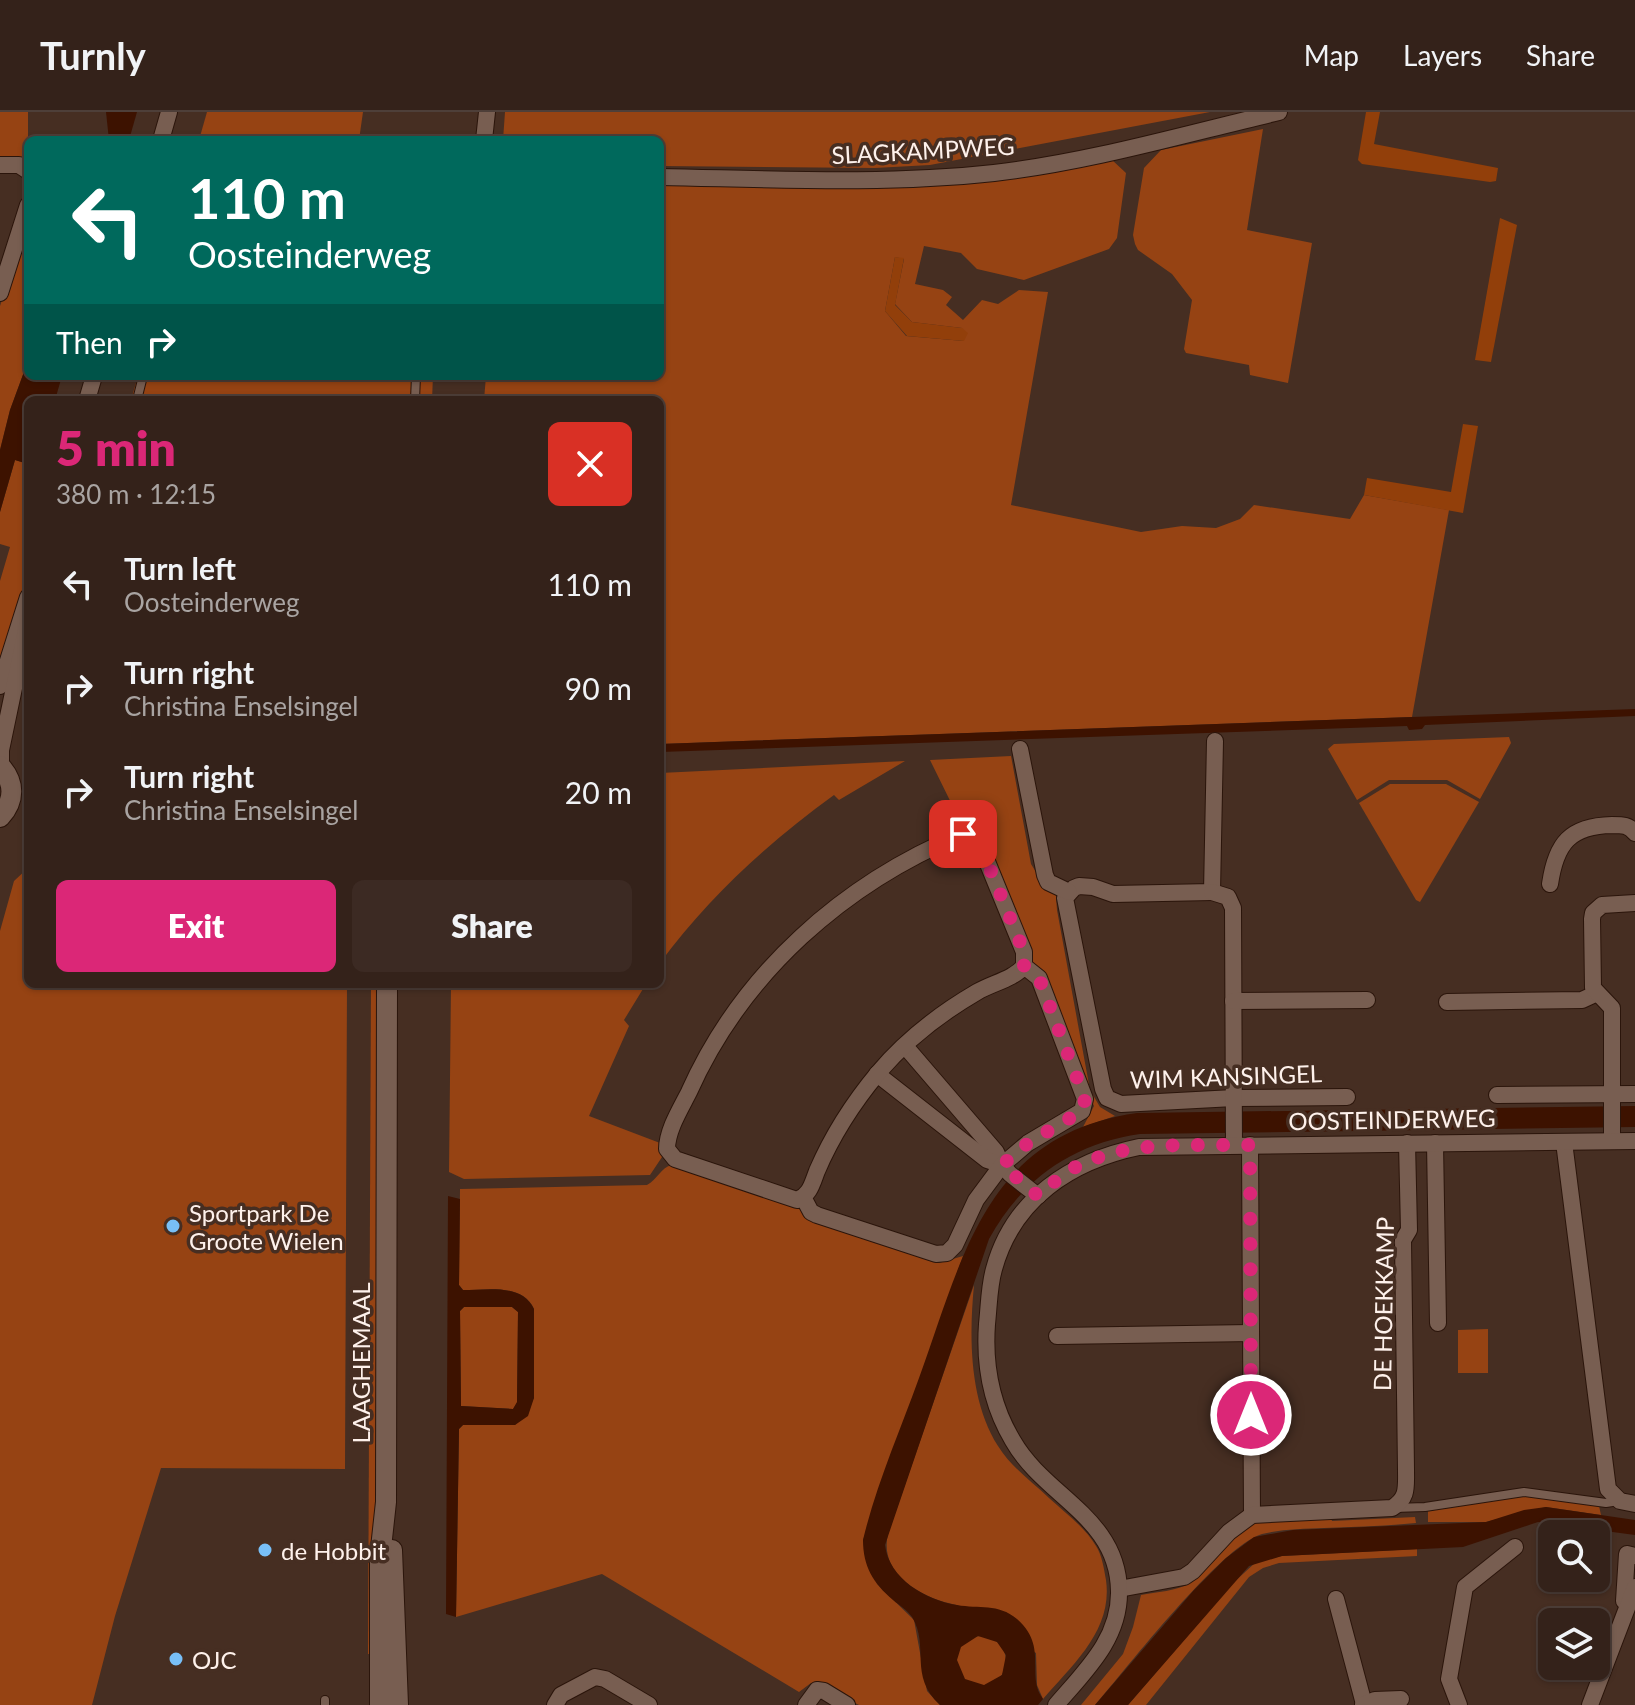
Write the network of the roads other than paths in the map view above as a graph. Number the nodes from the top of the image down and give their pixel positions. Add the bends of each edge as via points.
1 (169, 112) edge
2 (487, 112) edge
3 (1279, 112) edge
4 (162, 136) edge
5 (484, 136) edge
6 (0, 165) edge
7 (24, 168) edge
8 (664, 177) edge
9 (24, 218) edge
10 (0, 293) edge
11 (24, 610) edge
12 (24, 640) edge
13 (0, 686) edge
14 (1215, 741) dead end
15 (1020, 749) dead end
16 (9, 774) edge
17 (12, 808) edge
18 (1634, 830) edge
19 (1550, 884) dead end
20 (1069, 892) junction
21 (1212, 892) junction
22 (1635, 903) edge
23 (1024, 966) junction
24 (387, 988) edge
25 (1595, 994) junction
26 (1367, 1000) dead end
27 (1233, 1001) junction
28 (1447, 1002) dead end
29 (905, 1046) junction
30 (877, 1074) junction
31 (1635, 1094) edge
32 (1497, 1095) dead end
33 (1347, 1097) dead end
34 (1612, 1100) junction
35 (1234, 1103) junction
36 (1612, 1135) junction
37 (1635, 1141) edge
38 (1239, 1142) junction
39 (1564, 1142) junction
40 (1407, 1143) junction
41 (1435, 1143) junction
42 (1006, 1170) junction
43 (1038, 1196) junction
44 (803, 1197) junction
45 (1438, 1323) dead end
46 (1251, 1333) junction
47 (1057, 1336) dead end
48 (386, 1502) junction
49 (1627, 1503) edge
50 (1392, 1508) junction
51 (1252, 1515) junction
52 (1515, 1547) dead end
53 (1635, 1556) edge
54 (1635, 1587) edge
55 (1119, 1589) junction
56 (1336, 1599) dead end
57 (1623, 1615) junction
58 (1401, 1699) dead end
59 (1593, 1703) edge
60 (380, 1705) edge
61 (398, 1705) edge
62 (555, 1705) edge
63 (649, 1705) edge
64 (806, 1705) edge
65 (847, 1705) edge
66 (1056, 1705) edge
67 (1363, 1705) edge
68 (1459, 1705) edge

1 - 4 street
2 - 5 street
3 - 8 street, SLAGKAMPWEG via 996,173 898,180
6 - 7 street
9 - 10 street
11 - 13 street
12 - 16 street via 1,750
14 - 21 street
15 - 20 street via 1045,875
16 - 17 street
18 - 19 street via 1593,826 1575,833 1557,855
20 - 21 street via 1079,886 1113,894
20 - 35 street, WIM KANSINGEL via 1065,905 1107,1098 1121,1104
21 - 27 street via 1228,897 1233,908
22 - 25 street via 1602,905 1593,913
23 - 29 street via 954,1006
23 - 42 street via 1039,978 1085,1105 1028,1143
23 - 44 street via 1024,952 979,842 969,834 928,848 862,887 773,964 710,1052 667,1149 675,1159 791,1199
24 - 48 street, LAAGHEMAAL
25 - 28 street via 1582,1000
25 - 34 street via 1612,1008
26 - 27 street
27 - 35 street
29 - 30 street
29 - 42 street
30 - 42 street
30 - 44 street via 835,1135
31 - 34 street
32 - 34 street
33 - 35 street, WIM KANSINGEL
34 - 36 street
35 - 38 street
36 - 37 street, OOSTEINDERWEG
36 - 39 street, OOSTEINDERWEG
38 - 40 street, OOSTEINDERWEG
38 - 43 street, OOSTEINDERWEG via 1108,1153 1071,1170
38 - 46 street
39 - 41 street, OOSTEINDERWEG
39 - 49 street via 1608,1489
40 - 41 street, OOSTEINDERWEG
40 - 50 street, DE HOEKKAMP via 1405,1495
41 - 45 street
42 - 43 street
42 - 44 street via 976,1200 947,1253 936,1254 817,1215
43 - 55 street, OOSTEINDERWEG via 1010,1231 994,1270 987,1335 991,1388 1015,1445 1104,1537
46 - 47 street
46 - 51 street
48 - 60 street, LAAGHEMAAL via 380,1557
48 - 61 street, LAAGHEMAAL
49 - 50 lane via 1524,1492
50 - 51 street
51 - 55 street via 1184,1577
52 - 68 street via 1465,1587 1449,1679
53 - 57 street via 1627,1554
54 - 57 street
55 - 66 street, OOSTEINDERWEG via 1112,1631 1099,1655
56 - 67 street
57 - 59 street
58 - 67 street
62 - 63 street via 561,1695 595,1677
64 - 65 street via 817,1690

